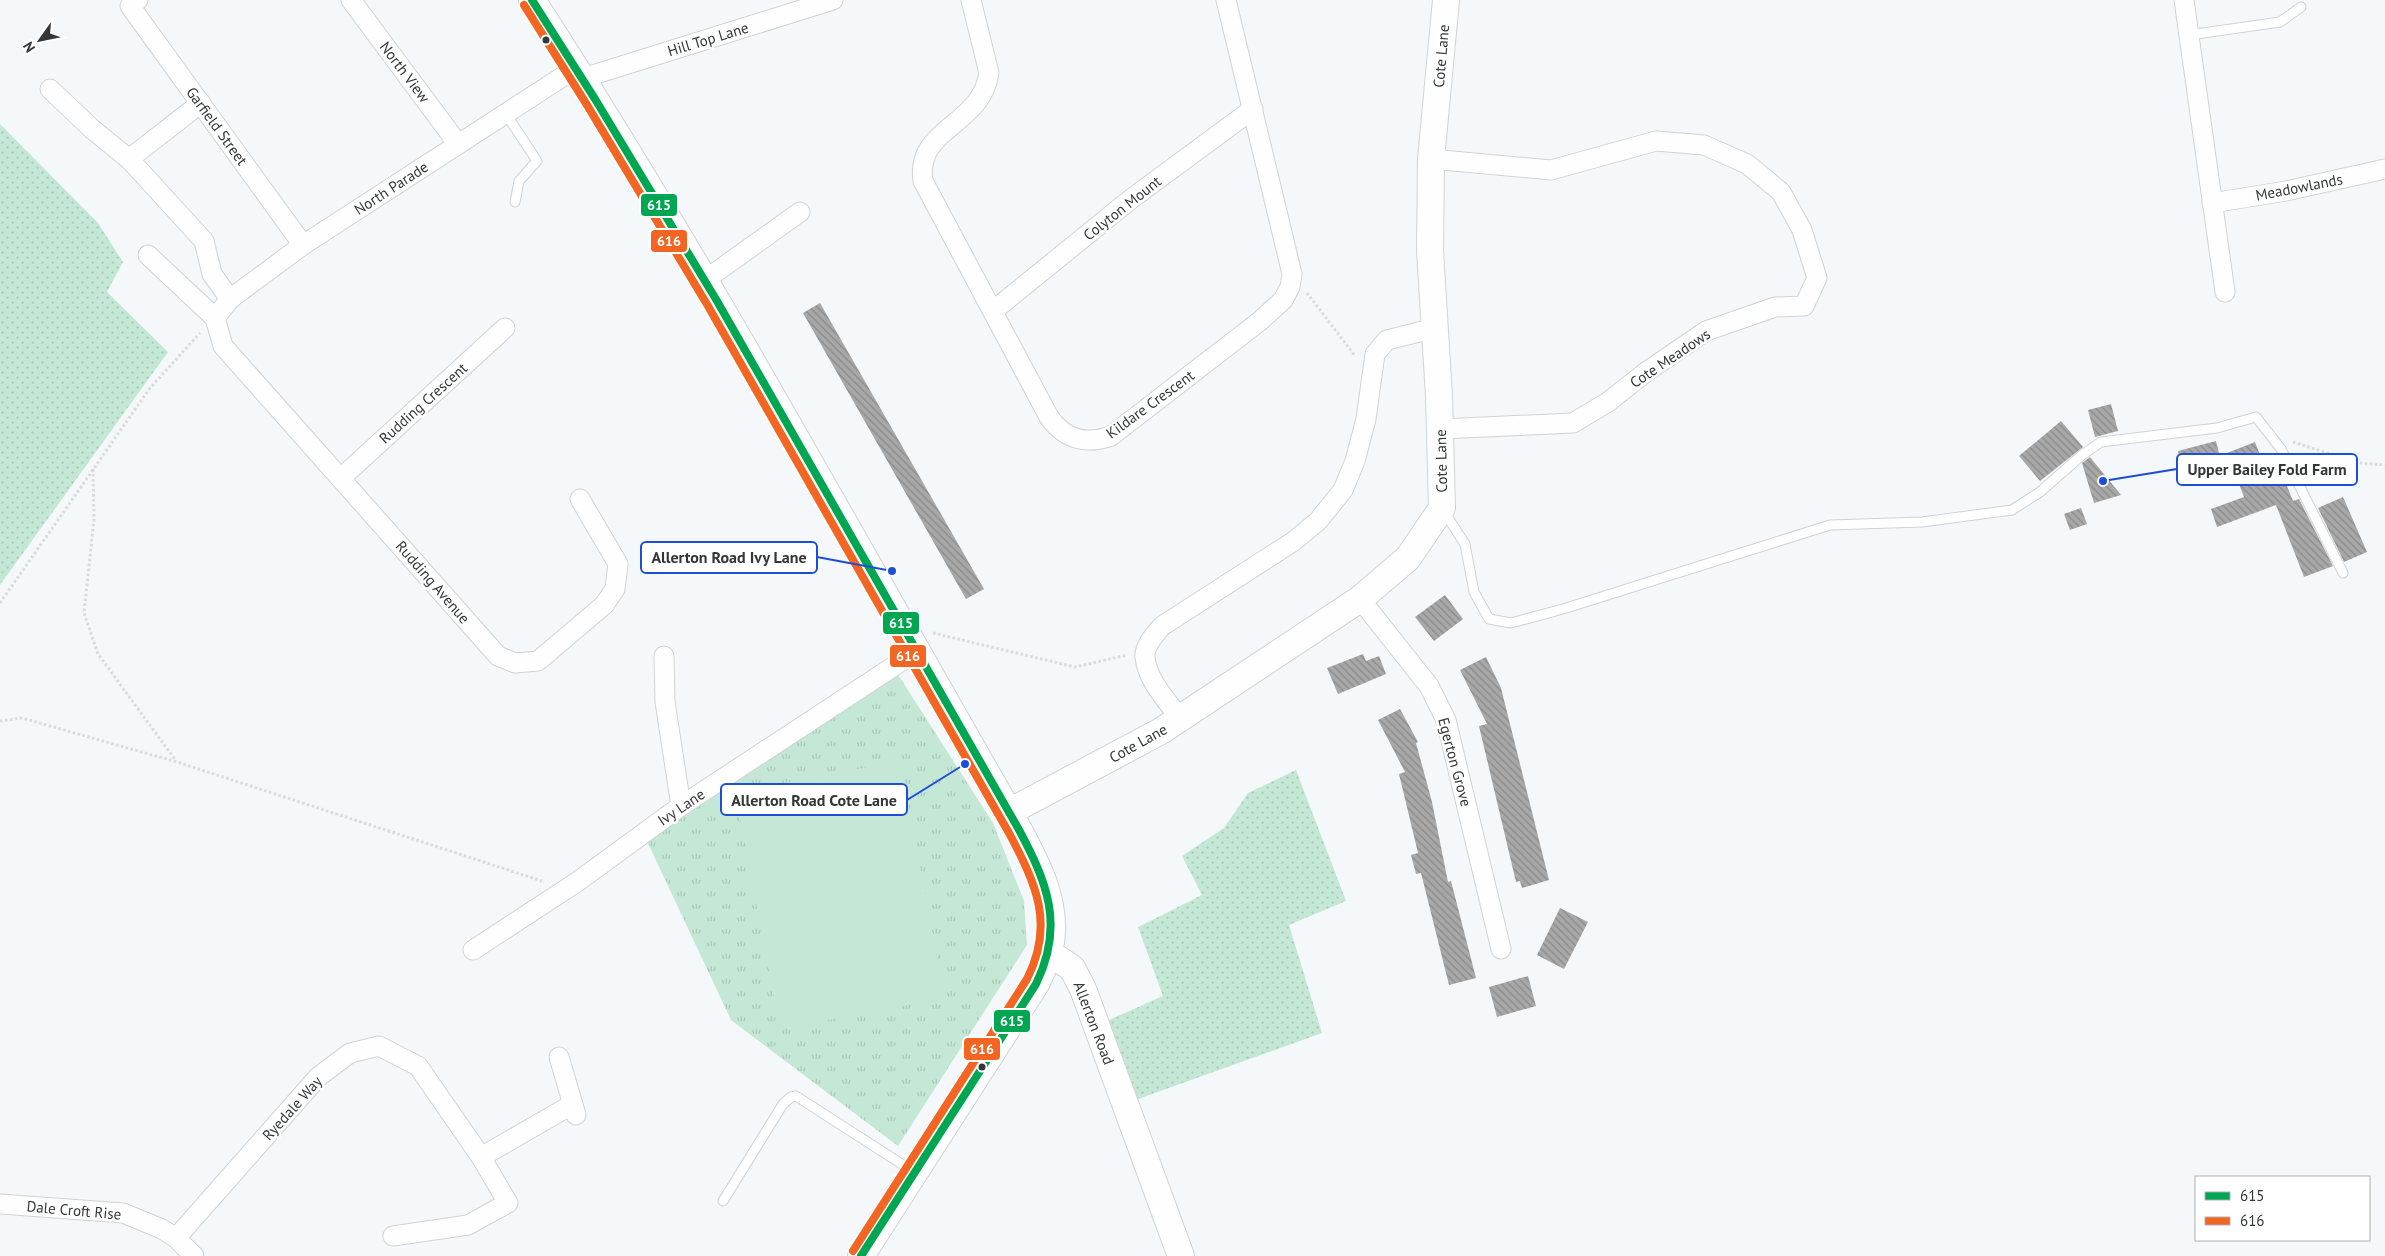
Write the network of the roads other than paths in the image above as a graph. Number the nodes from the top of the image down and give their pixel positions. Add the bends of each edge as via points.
1 (351, 0) edge
2 (532, 0) edge
3 (833, 0) edge
4 (971, 0) edge
5 (1226, 0) edge
6 (1446, 0) edge
7 (2184, 0) edge
8 (134, 3) edge
9 (2301, 7) dead end
10 (2189, 35) junction
11 (580, 73) junction
12 (50, 89) dead end
13 (201, 103) junction
14 (1253, 109) junction
15 (506, 114) junction
16 (458, 144) junction
17 (128, 159) junction
18 (1431, 159) junction
19 (2385, 169) edge
20 (515, 202) dead end
21 (2212, 203) junction
22 (800, 212) dead end
23 (303, 245) junction
24 (148, 255) dead end
25 (705, 280) junction
26 (2225, 292) dead end
27 (230, 299) junction
28 (993, 311) junction
29 (215, 318) junction
30 (505, 328) dead end
31 (1434, 328) junction
32 (1440, 429) junction
33 (341, 478) junction
34 (580, 499) dead end
35 (1442, 508) junction
36 (2343, 573) dead end
37 (1360, 599) junction
38 (917, 651) junction
39 (664, 656) dead end
40 (1180, 718) junction
41 (681, 806) junction
42 (1009, 812) junction
43 (1501, 948) dead end
44 (472, 950) dead end
45 (1049, 953) junction
46 (559, 1057) dead end
47 (480, 1157) junction
48 (914, 1172) junction
49 (723, 1201) dead end
50 (0, 1204) edge
51 (393, 1236) dead end
52 (176, 1238) junction
53 (194, 1256) edge
54 (861, 1256) edge
55 (1181, 1256) edge

1 - 16 street, North View
2 - 11 street
3 - 11 street, Hill Top Lane
4 - 28 street, Kildare Crescent via 989,73 987,84 977,104 928,147 922,172 926,189
5 - 14 street
6 - 18 street, Cote Lane
7 - 10 street
8 - 13 street, Garfield Street
9 - 10 lane via 2280,22
10 - 21 street
11 - 15 street, North Parade
11 - 25 street
12 - 17 street
13 - 17 street
13 - 23 street, Garfield Street
14 - 28 street, Colyton Mount via 1131,198
14 - 28 street, Kildare Crescent via 1292,274 1288,294 1266,316 1111,436 1100,440 1078,440 1054,424
15 - 16 street, North Parade
15 - 20 lane via 537,162 520,181
16 - 23 street, North Parade
17 - 27 street via 204,241 212,274
18 - 31 street, Cote Lane via 1430,251
18 - 32 street, Cote Meadows via 1551,170 1656,141 1704,145 1747,164 1781,192 1802,230 1817,278 1804,306 1775,307 1706,331 1608,402 1573,423
19 - 21 street, Meadowlands
21 - 26 street
22 - 25 street
23 - 27 street, North Parade
24 - 29 street
25 - 38 street
27 - 29 street, North Parade
29 - 33 street, Rudding Avenue via 223,346
30 - 33 street, Rudding Crescent
31 - 32 street, Cote Lane
31 - 40 street via 1388,340 1375,354 1355,462 1343,490 1318,521 1294,541 1162,626 1150,641 1145,656 1153,681
32 - 35 street, Cote Lane
33 - 34 street, Rudding Avenue via 498,656 515,663 538,661 604,605 615,589 618,564
35 - 36 lane via 1465,544 1474,592 1489,619 1511,623 1830,526 1922,522 2012,510 2040,492 2101,442 2217,428 2256,418 2281,449
35 - 37 street, Cote Lane via 1408,558
37 - 40 street, Cote Lane
37 - 43 street, Egerton Grove via 1429,686 1446,720
38 - 41 street, Ivy Lane
38 - 42 street
39 - 41 street via 665,702
40 - 42 street, Cote Lane
41 - 44 street, Ivy Lane via 566,889
42 - 45 street via 1029,848 1051,906 1053,931
45 - 48 street via 1036,984
45 - 55 street, Allerton Road via 1072,968 1083,989
46 - 47 street via 575,1110
47 - 51 street, Ryedale Way via 508,1203 468,1225
47 - 52 street, Ryedale Way via 418,1066 379,1046 350,1052 318,1077
48 - 49 lane via 796,1096 791,1096
48 - 54 street
50 - 52 street, Dale Croft Rise via 123,1213
52 - 53 street, Dale Croft Rise

